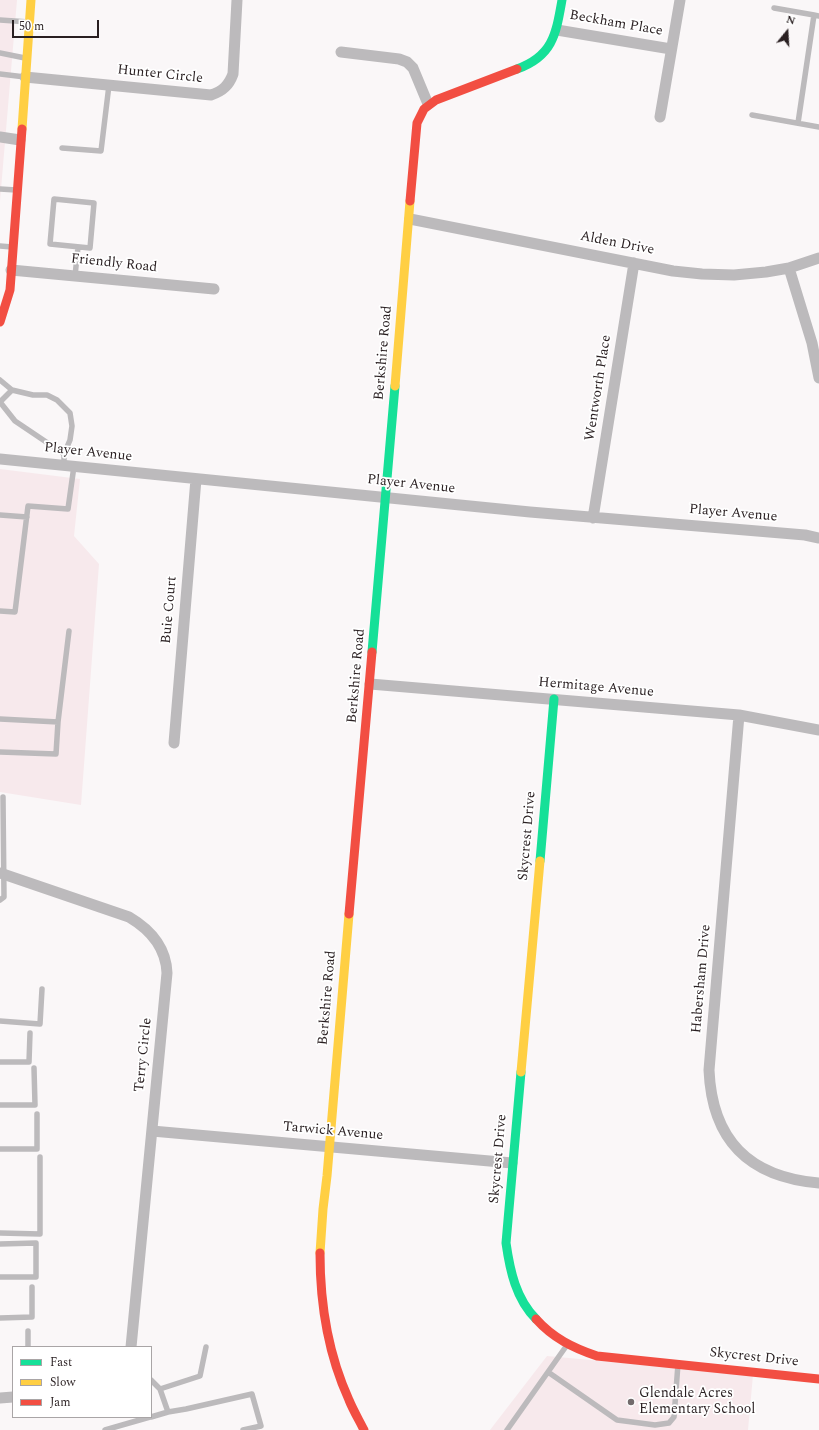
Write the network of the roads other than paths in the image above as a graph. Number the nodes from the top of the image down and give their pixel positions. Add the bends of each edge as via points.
1 (31, 0) edge
2 (238, 0) edge
3 (562, 0) edge
4 (680, 0) edge
5 (774, 8) dead end
6 (816, 16) edge
7 (0, 20) edge
8 (29, 22) junction
9 (557, 30) junction
10 (671, 49) junction
11 (341, 52) dead end
12 (0, 54) edge
13 (26, 58) junction
14 (0, 74) edge
15 (25, 77) junction
16 (109, 85) junction
17 (428, 104) junction
18 (752, 115) dead end
19 (660, 118) dead end
20 (798, 123) junction
21 (819, 127) edge
22 (0, 138) edge
23 (20, 140) junction
24 (62, 148) dead end
25 (0, 189) edge
26 (17, 190) junction
27 (410, 219) junction
28 (0, 246) edge
29 (13, 247) junction
30 (78, 247) junction
31 (819, 258) edge
32 (634, 263) junction
33 (789, 268) junction
34 (11, 270) junction
35 (75, 276) junction
36 (214, 289) dead end
37 (0, 322) edge
38 (819, 378) edge
39 (0, 380) edge
40 (12, 390) junction
41 (0, 459) edge
42 (68, 462) junction
43 (196, 479) junction
44 (386, 498) junction
45 (0, 515) edge
46 (27, 517) junction
47 (593, 518) junction
48 (819, 531) edge
49 (819, 538) edge
50 (0, 611) edge
51 (69, 631) dead end
52 (370, 684) junction
53 (554, 699) junction
54 (739, 715) junction
55 (0, 719) edge
56 (58, 722) junction
57 (819, 730) edge
58 (174, 743) dead end
59 (0, 752) edge
60 (2, 797) dead end
61 (2, 874) edge
62 (0, 900) edge
63 (42, 989) dead end
64 (0, 1021) edge
65 (30, 1033) dead end
66 (0, 1062) edge
67 (34, 1068) dead end
68 (0, 1105) edge
69 (37, 1114) dead end
70 (152, 1131) junction
71 (329, 1146) junction
72 (0, 1149) edge
73 (40, 1157) dead end
74 (512, 1163) junction
75 (819, 1183) edge
76 (0, 1233) edge
77 (0, 1244) edge
78 (0, 1278) edge
79 (32, 1288) dead end
80 (0, 1318) edge
81 (28, 1331) dead end
82 (568, 1345) junction
83 (28, 1346) edge
84 (132, 1346) edge
85 (206, 1347) dead end
86 (678, 1364) junction
87 (548, 1372) junction
88 (819, 1379) edge
89 (152, 1381) edge
90 (160, 1389) junction
91 (12, 1397) edge
92 (0, 1398) edge
93 (168, 1412) junction
94 (152, 1416) edge
95 (147, 1418) edge
96 (105, 1430) edge
97 (243, 1430) edge
98 (364, 1430) edge
99 (507, 1430) edge

1 - 8 street
2 - 16 street, Hunter Circle via 233,74 225,88 219,92 211,95
3 - 9 street
4 - 10 street
5 - 6 lane
6 - 20 lane
7 - 8 lane
8 - 13 street
9 - 10 street, Beckham Place
9 - 17 street via 549,48 531,64
10 - 19 street
11 - 17 street via 407,62 413,68
12 - 13 lane
13 - 15 street
14 - 15 lane
15 - 16 street, Hunter Circle
15 - 23 street
16 - 24 lane via 101,151
17 - 27 street, Berkshire Road via 422,109 417,123
18 - 20 lane
20 - 21 lane
22 - 23 street
23 - 26 street
25 - 26 lane
26 - 29 street
27 - 32 street, Alden Drive
27 - 44 street, Berkshire Road
28 - 29 lane
29 - 34 street
30 - 30 lane via 50,244 54,199 94,203 90,248
30 - 35 lane
31 - 33 street, Alden Drive
32 - 33 street, Alden Drive via 702,274 734,275
32 - 47 street, Wentworth Place
33 - 38 street via 812,343
34 - 35 street, Friendly Road
34 - 37 street via 10,290
35 - 36 street, Friendly Road
39 - 40 lane
40 - 42 lane via 0,402 15,421
40 - 42 lane via 47,395 57,400 70,413 72,426
41 - 42 street, Player Avenue
42 - 43 street, Player Avenue
42 - 46 lane via 68,509 28,506
43 - 44 street, Player Avenue
43 - 58 street, Buie Court
44 - 47 street, Player Avenue
44 - 52 street, Berkshire Road
45 - 46 lane
46 - 50 lane via 15,612
47 - 49 street, Player Avenue
48 - 49 street
51 - 56 lane
52 - 53 street, Hermitage Avenue
52 - 71 street, Berkshire Road
53 - 54 street, Hermitage Avenue
53 - 74 street, Skycrest Drive
54 - 57 street, Hermitage Avenue
54 - 75 street, Habersham Drive via 709,1070 710,1089 717,1117 724,1131 744,1156 771,1173
55 - 56 lane
56 - 59 lane via 56,754
60 - 61 lane
61 - 62 lane via 4,897
61 - 70 street, Terry Circle via 129,917 152,934 160,945 167,973
63 - 64 lane via 40,1024
65 - 66 lane via 29,1062
67 - 68 lane via 34,1105
69 - 72 lane via 37,1149
70 - 71 street, Tarwick Avenue
70 - 84 street, Terry Circle
71 - 74 street, Tarwick Avenue
71 - 98 street, Berkshire Road via 320,1234 321,1290 332,1353 340,1381
73 - 76 lane via 40,1234
74 - 82 street, Skycrest Drive via 506,1243 511,1277 526,1308 540,1324
77 - 78 lane via 36,1244 36,1277
79 - 80 lane via 32,1317
81 - 83 lane
82 - 86 street, Skycrest Drive via 598,1356
82 - 87 lane
85 - 90 lane via 200,1376
86 - 87 lane via 674,1417 669,1423 656,1425 617,1420
86 - 88 street, Skycrest Drive
87 - 99 lane
89 - 90 lane
90 - 93 lane
91 - 92 street
93 - 94 lane
93 - 97 lane via 252,1394 262,1426
95 - 96 lane

